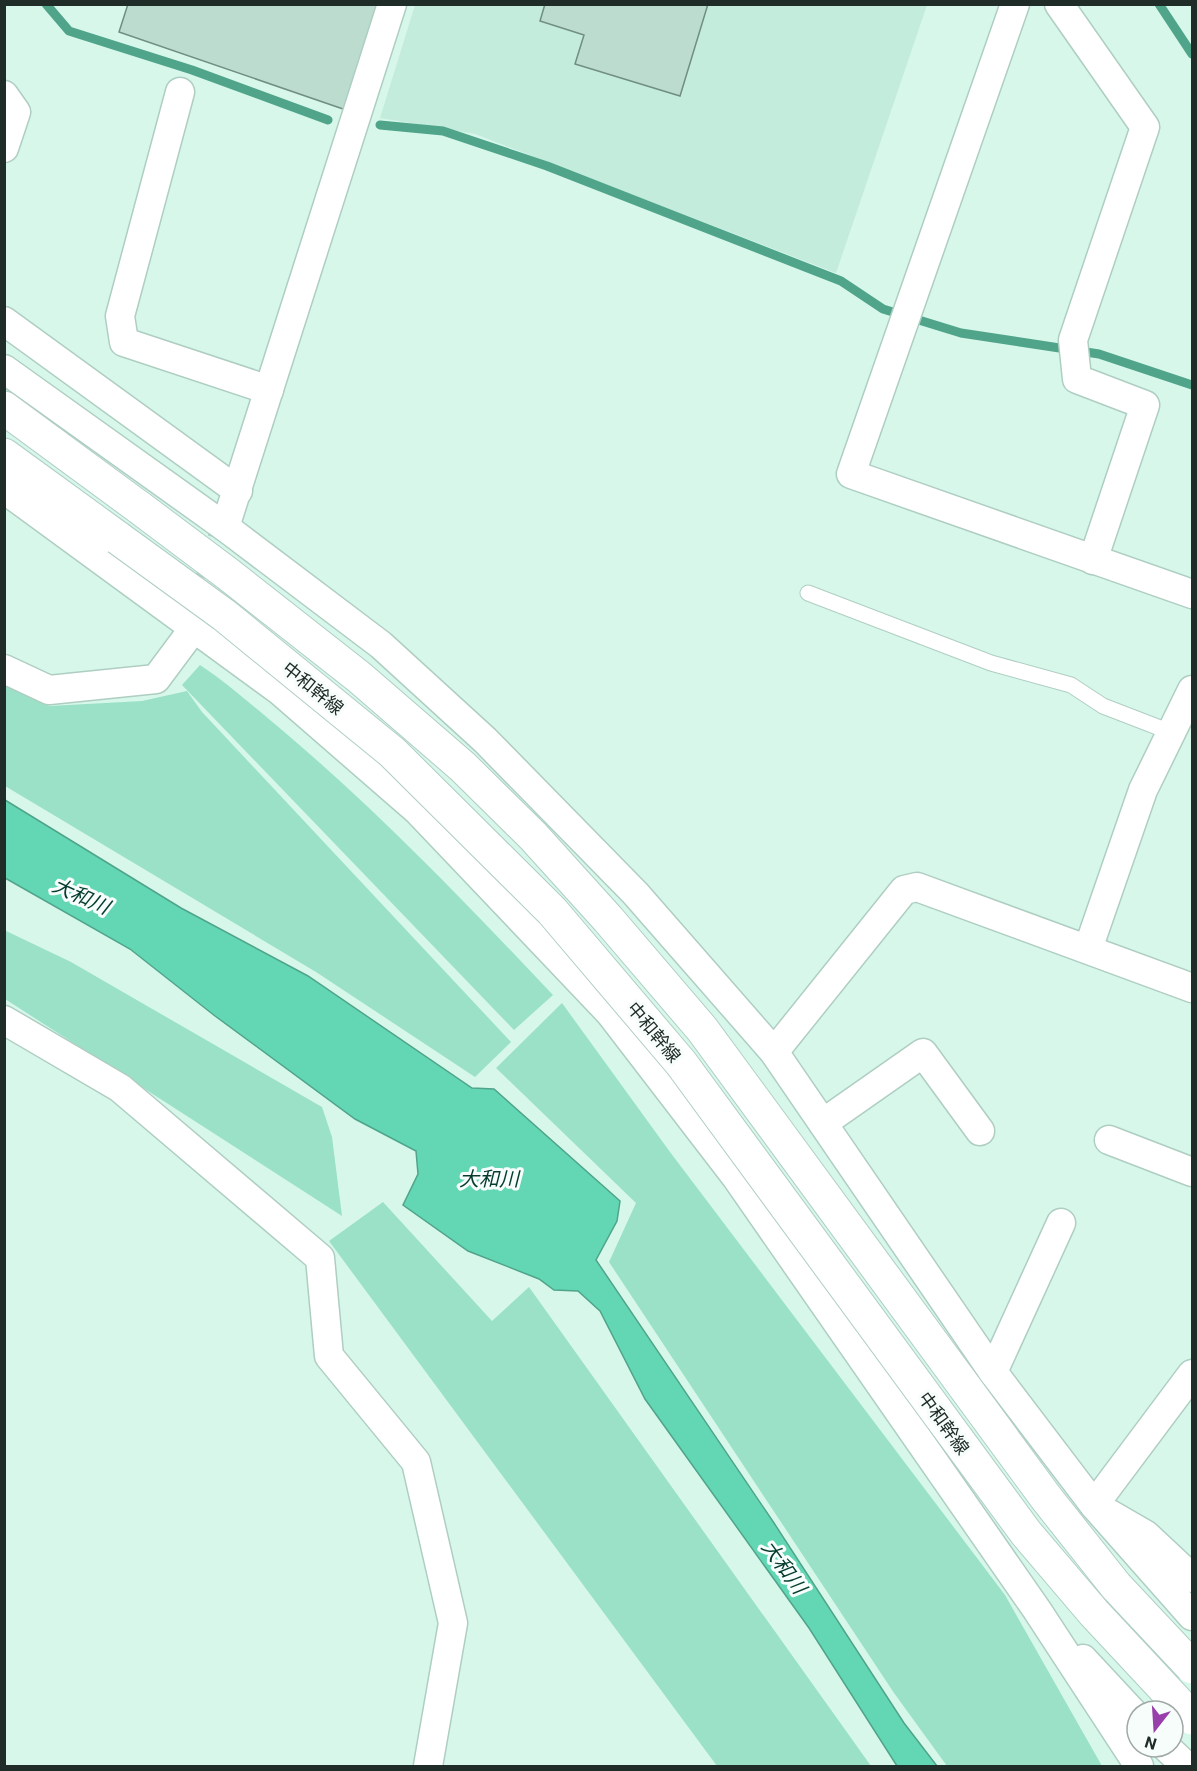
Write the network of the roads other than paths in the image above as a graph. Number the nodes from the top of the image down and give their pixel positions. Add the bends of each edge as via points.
1 (392, 4) edge
2 (1015, 4) edge
3 (1059, 4) edge
4 (180, 92) dead end
5 (4, 95) edge
6 (4, 148) edge
7 (4, 321) edge
8 (4, 369) edge
9 (269, 390) junction
10 (4, 408) edge
11 (4, 455) edge
12 (4, 489) edge
13 (238, 491) junction
14 (225, 527) junction
15 (1093, 560) junction
16 (808, 593) dead end
17 (1192, 594) edge
18 (194, 628) junction
19 (4, 669) edge
20 (1192, 690) edge
21 (1173, 733) junction
22 (1088, 949) junction
23 (1192, 988) edge
24 (4, 1020) edge
25 (774, 1052) junction
26 (823, 1123) junction
27 (980, 1131) dead end
28 (1109, 1140) dead end
29 (1192, 1172) edge
30 (1061, 1223) dead end
31 (993, 1372) junction
32 (1192, 1374) edge
33 (1095, 1505) junction
34 (1192, 1578) edge
35 (1036, 1610) junction
36 (1192, 1616) edge
37 (1192, 1667) edge
38 (1125, 1704) edge
39 (1192, 1718) edge
40 (429, 1767) edge
41 (1139, 1767) edge

1 - 9 street
2 - 15 street via 851,474
3 - 15 street via 1145,127 1072,350 1077,379 1145,405
4 - 9 street via 120,316 124,342
5 - 6 street via 16,112
7 - 13 street
8 - 14 street
9 - 13 street
10 - 37 main road, 中和幹線, bridge via 228,573 359,677 463,767 533,836 702,1029 1047,1499 1116,1586
11 - 39 main road, 中和幹線, bridge via 224,615 392,752 552,911 681,1063 1026,1533
12 - 18 street
13 - 14 street
14 - 25 street via 381,645 485,740 635,893
15 - 17 street
16 - 21 lane via 991,663 1071,685 1103,706
18 - 19 street via 156,679 50,690
18 - 35 street via 279,692 418,811 610,1013 736,1177
20 - 21 street
21 - 22 street via 1143,790
22 - 23 street
22 - 25 street via 917,887 904,890
24 - 40 street via 120,1088 320,1258 329,1356 416,1462 453,1623
25 - 26 street
26 - 27 street via 923,1053
26 - 31 street
28 - 29 street
30 - 31 street
31 - 33 street
32 - 33 street
33 - 34 street via 1146,1535
33 - 36 street
35 - 38 street
35 - 41 street

